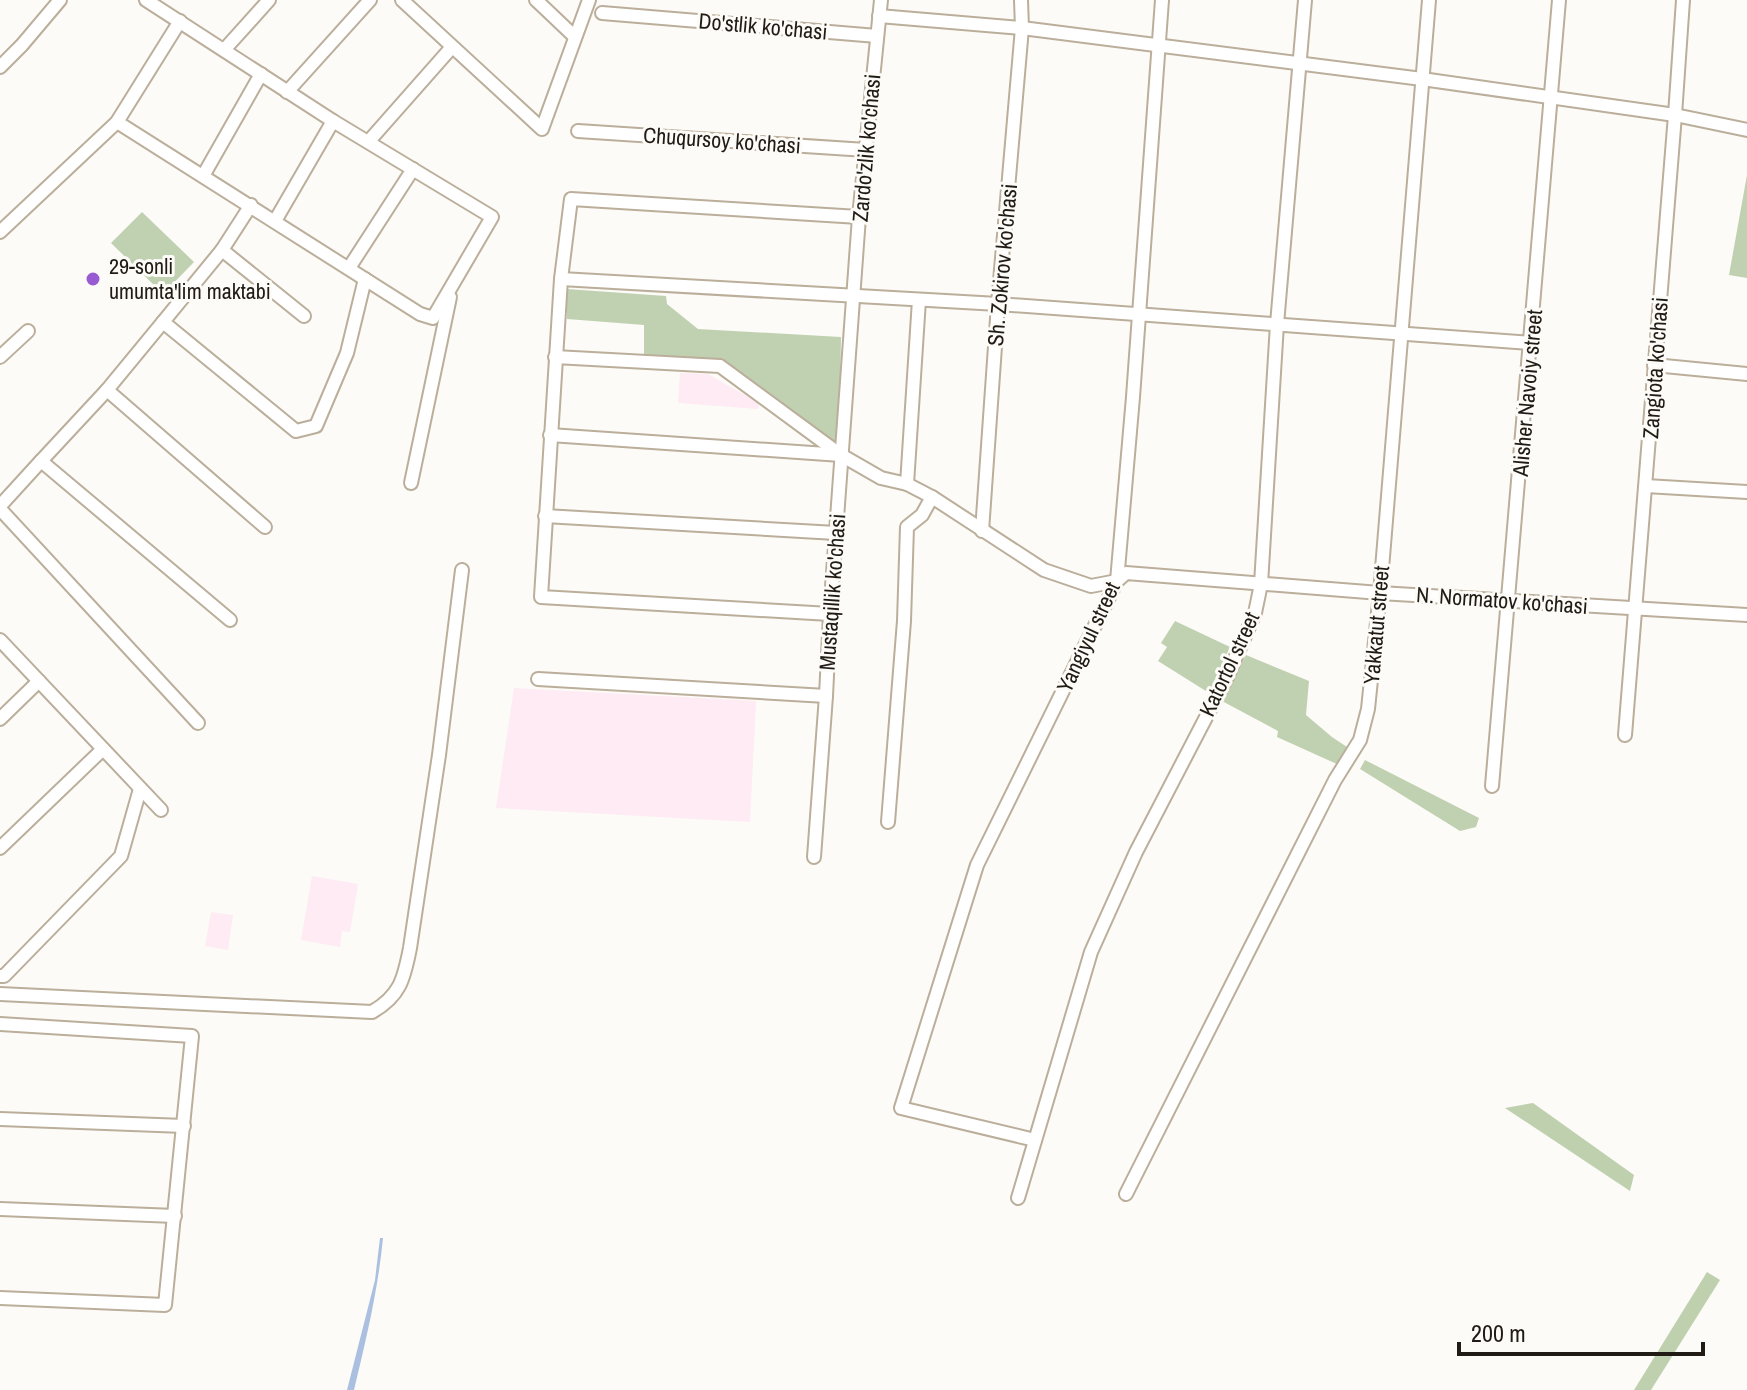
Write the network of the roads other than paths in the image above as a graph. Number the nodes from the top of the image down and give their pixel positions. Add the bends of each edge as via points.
1 (60, 0) edge
2 (146, 0) edge
3 (269, 0) edge
4 (370, 0) edge
5 (402, 0) edge
6 (536, 0) edge
7 (589, 0) edge
8 (881, 0) edge
9 (1021, 0) edge
10 (1162, 0) edge
11 (1305, 0) edge
12 (1429, 0) edge
13 (1559, 0) edge
14 (1683, 0) edge
15 (165, 5) edge
16 (602, 13) dead end
17 (879, 16) junction
18 (180, 21) junction
19 (1022, 28) junction
20 (877, 36) junction
21 (575, 37) junction
22 (1158, 45) junction
23 (452, 47) junction
24 (224, 50) junction
25 (1299, 64) junction
26 (0, 67) edge
27 (261, 74) junction
28 (1422, 79) junction
29 (287, 92) junction
30 (1552, 97) junction
31 (1675, 115) junction
32 (333, 121) junction
33 (117, 122) junction
34 (1747, 130) edge
35 (578, 131) dead end
36 (369, 141) junction
37 (866, 150) junction
38 (413, 169) junction
39 (203, 176) junction
40 (251, 205) junction
41 (859, 217) junction
42 (275, 221) junction
43 (0, 232) edge
44 (222, 250) junction
45 (349, 268) junction
46 (365, 279) junction
47 (561, 279) junction
48 (452, 286) junction
49 (853, 297) junction
50 (919, 300) junction
51 (998, 304) junction
52 (1138, 314) junction
53 (304, 316) dead end
54 (163, 322) junction
55 (1277, 324) junction
56 (28, 331) dead end
57 (1400, 333) junction
58 (1531, 343) junction
59 (0, 357) edge
60 (555, 357) junction
61 (1654, 365) junction
62 (1747, 374) edge
63 (107, 390) junction
64 (550, 435) junction
65 (841, 455) junction
66 (41, 461) junction
67 (411, 483) dead end
68 (907, 484) junction
69 (1646, 486) junction
70 (1747, 492) edge
71 (932, 497) junction
72 (0, 508) edge
73 (545, 516) junction
74 (265, 527) dead end
75 (982, 531) junction
76 (836, 533) junction
77 (462, 570) dead end
78 (1117, 581) junction
79 (1261, 584) junction
80 (1380, 593) junction
81 (1509, 601) junction
82 (1635, 608) junction
83 (830, 614) junction
84 (1747, 615) edge
85 (230, 620) dead end
86 (0, 640) edge
87 (538, 679) dead end
88 (39, 681) junction
89 (826, 696) junction
90 (0, 719) edge
91 (198, 723) dead end
92 (1625, 735) dead end
93 (103, 749) junction
94 (1492, 786) dead end
95 (140, 789) junction
96 (161, 810) dead end
97 (888, 822) dead end
98 (0, 848) edge
99 (814, 857) dead end
100 (0, 976) edge
101 (0, 994) edge
102 (0, 1024) edge
103 (0, 1119) edge
104 (184, 1126) junction
105 (1035, 1140) junction
106 (1126, 1194) dead end
107 (1018, 1198) dead end
108 (0, 1209) edge
109 (175, 1216) junction
110 (0, 1298) edge

1 - 26 street
2 - 15 street
3 - 24 street
4 - 29 street
5 - 23 street
6 - 21 street
7 - 21 street
8 - 17 street, Zardo'zlik ko'chasi
9 - 19 street, Sh. Zokirov ko'chasi
10 - 22 street, Yangiyul street
11 - 25 street, Katortol street
12 - 28 street, Yakkatut street
13 - 30 street, Alisher Navoiy street
14 - 31 street, Zangiota ko'chasi
15 - 18 street
16 - 20 street, Do'stlik ko'chasi
17 - 19 street
17 - 20 street, Zardo'zlik ko'chasi
18 - 24 street
18 - 33 street
19 - 22 street
19 - 51 street, Sh. Zokirov ko'chasi
20 - 37 street, Zardo'zlik ko'chasi
21 - 23 street via 542,129
22 - 25 street
22 - 52 street, Yangiyul street
23 - 36 street
24 - 27 street
25 - 28 street
25 - 55 street, Katortol street
27 - 29 street
27 - 39 street
28 - 30 street
28 - 57 street, Yakkatut street
29 - 32 street
30 - 31 street
30 - 58 street, Alisher Navoiy street
31 - 34 street
31 - 61 street, Zangiota ko'chasi
32 - 36 street
32 - 42 street
33 - 39 street
33 - 43 street
35 - 37 street, Chuqursoy ko'chasi
36 - 38 street
37 - 41 street, Zardo'zlik ko'chasi
38 - 45 street
38 - 48 street via 492,217
39 - 40 street
40 - 42 street
40 - 44 street
41 - 47 street via 571,199
41 - 49 street, Zardo'zlik ko'chasi
42 - 45 street
44 - 53 street
44 - 54 street
45 - 46 street
46 - 48 street via 433,318
46 - 54 street via 347,353 316,426 296,431
47 - 49 street
47 - 60 street
48 - 67 street
49 - 50 street
49 - 65 street, Mustaqillik ko'chasi
50 - 51 street
50 - 68 street
51 - 52 street
51 - 75 street, Sh. Zokirov ko'chasi
52 - 55 street
52 - 78 street, Yangiyul street
54 - 63 street
55 - 57 street
55 - 79 street, Katortol street
56 - 59 street
57 - 58 street
57 - 80 street, Yakkatut street
58 - 81 street, Alisher Navoiy street
60 - 64 street
60 - 65 street via 720,366
61 - 62 street
61 - 69 street, Zangiota ko'chasi
63 - 66 street
63 - 74 street
64 - 65 street
64 - 73 street
65 - 68 street via 881,478
65 - 76 street, Mustaqillik ko'chasi
66 - 72 street
66 - 85 street
68 - 71 street
69 - 70 street
69 - 82 street, Zangiota ko'chasi
71 - 75 street
71 - 97 street via 907,527
72 - 91 street
73 - 76 street
73 - 83 street via 541,597
75 - 78 street via 1044,570 1091,586
76 - 83 street, Mustaqillik ko'chasi
77 - 101 street via 410,948 405,972 387,1003 372,1012
78 - 79 street, N. Normatov ko'chasi via 1126,573
78 - 105 street, Yangiyul street via 977,865 901,1108
79 - 80 street, N. Normatov ko'chasi
79 - 105 street, Katortol street via 1255,613 1228,675 1091,952
80 - 81 street, N. Normatov ko'chasi
80 - 106 street, Yakkatut street via 1360,740
81 - 82 street, N. Normatov ko'chasi
81 - 94 street, Alisher Navoiy street
82 - 84 street, N. Normatov ko'chasi
82 - 92 street, Zangiota ko'chasi
83 - 89 street, Mustaqillik ko'chasi
86 - 88 street
87 - 89 street, Mustaqillik ko'chasi
88 - 90 street
88 - 93 street
89 - 99 street
93 - 95 street
93 - 98 street
95 - 96 street
95 - 100 street via 121,856
102 - 104 street via 192,1036
103 - 104 street
104 - 109 street
105 - 107 street, Katortol street
108 - 109 street
109 - 110 street via 165,1305

